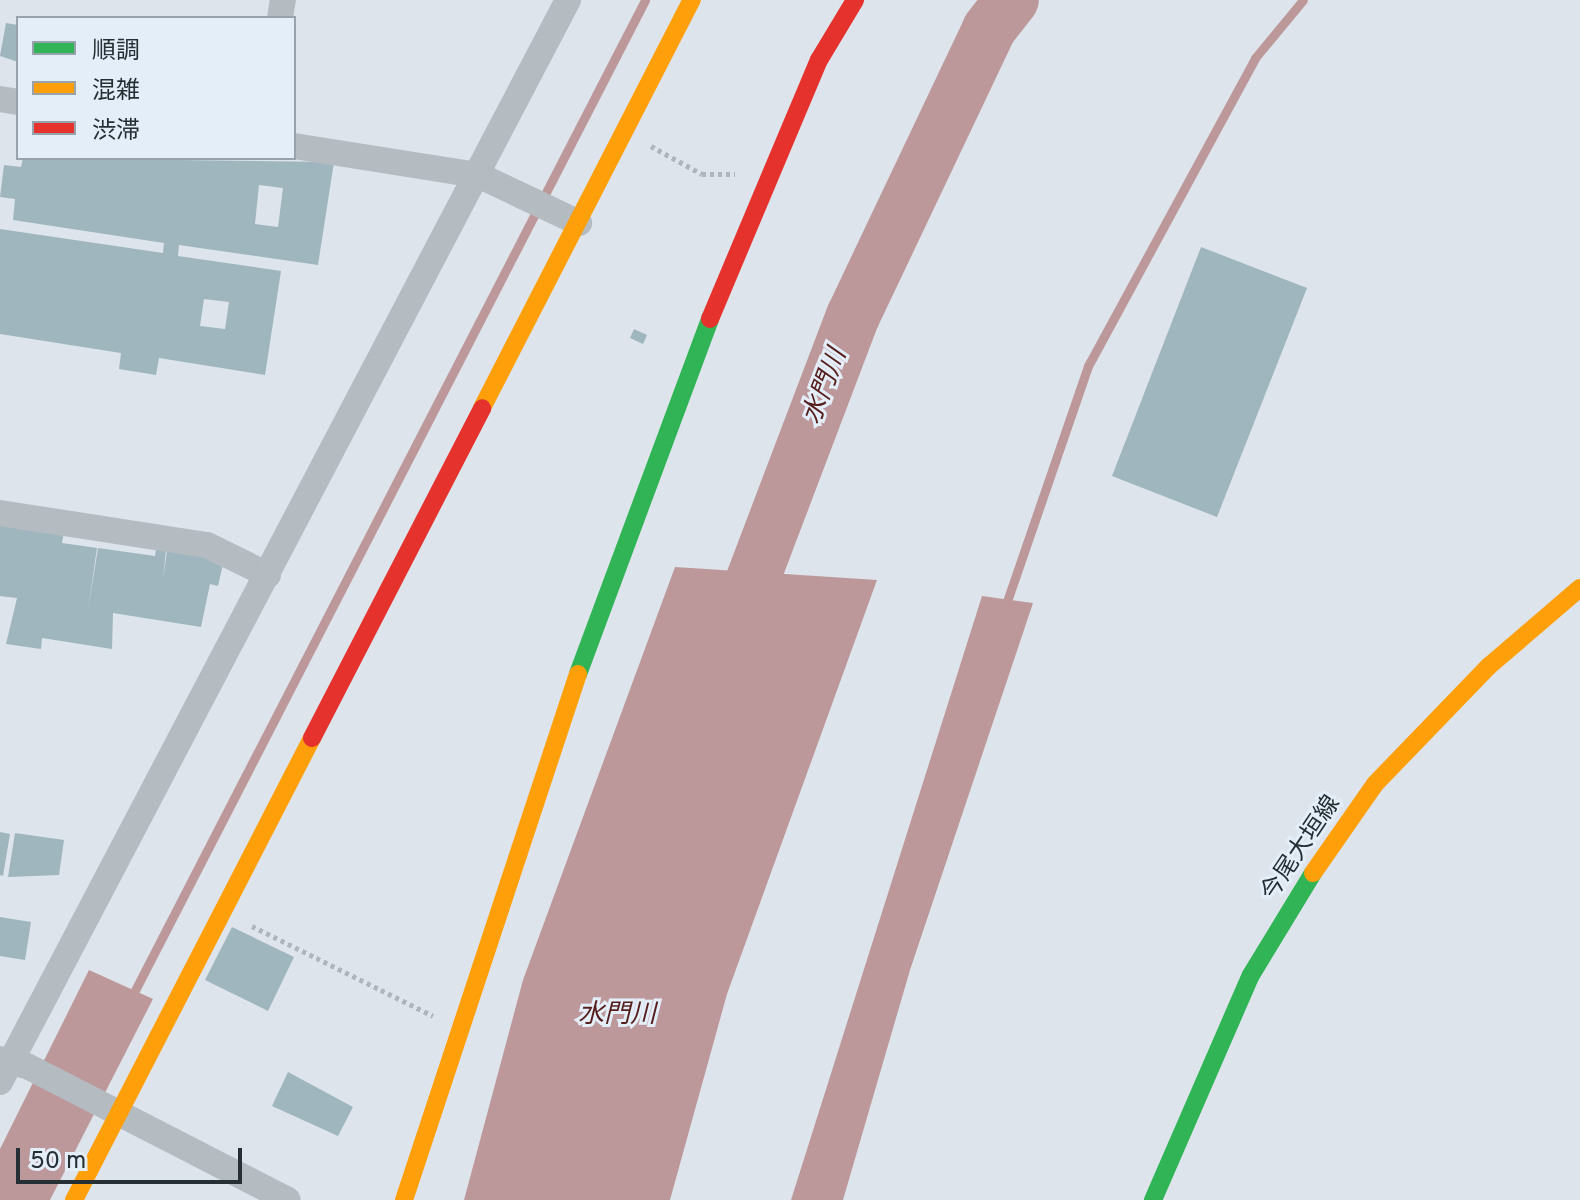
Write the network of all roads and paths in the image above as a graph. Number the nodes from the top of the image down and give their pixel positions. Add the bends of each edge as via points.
1 (568, 0) edge
2 (692, 0) edge
3 (855, 0) edge
4 (625, 131) junction
5 (296, 146) edge
6 (740, 171) dead end
7 (487, 178) junction
8 (572, 219) junction
9 (0, 513) edge
10 (268, 575) junction
11 (1580, 588) edge
12 (227, 914) junction
13 (456, 1026) junction
14 (9, 1067) edge
15 (116, 1112) junction
16 (282, 1199) edge
17 (74, 1200) edge
18 (404, 1200) edge
19 (1153, 1200) edge

1 - 7 street
2 - 4 street
3 - 13 street via 819,60 708,325
4 - 6 path via 702,174 730,178
4 - 8 street
5 - 7 street
7 - 8 street
7 - 10 street
8 - 12 street
9 - 10 street via 207,545
10 - 14 street
11 - 19 street, 今尾大垣線 via 1489,666 1375,784 1307,881 1251,975
12 - 13 path
12 - 15 street
13 - 18 street
14 - 15 street
15 - 16 street
15 - 17 street

